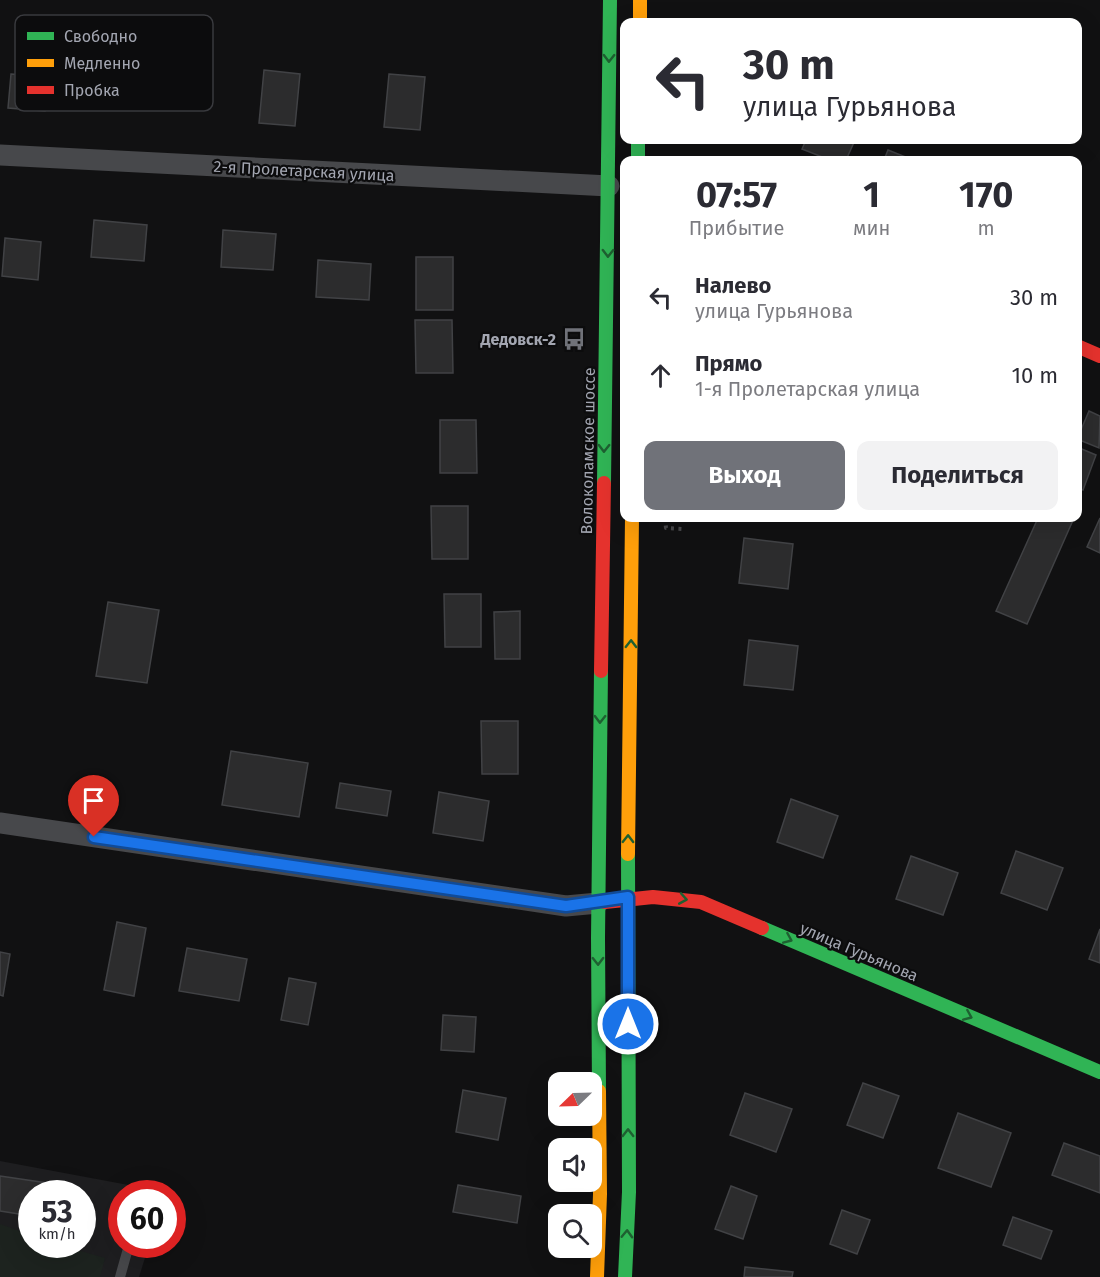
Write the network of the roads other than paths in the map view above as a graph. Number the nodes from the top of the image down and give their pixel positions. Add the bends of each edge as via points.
1 (610, 0) edge
2 (640, 0) edge
3 (640, 18) edge
4 (0, 155) edge
5 (616, 186) edge
6 (1082, 348) edge
7 (1100, 356) edge
8 (632, 522) edge
9 (0, 823) edge
10 (628, 897) junction
11 (598, 903) junction
12 (1100, 1072) edge
13 (125, 1258) edge
14 (120, 1277) edge
15 (597, 1277) edge
16 (626, 1277) edge

1 -> 5 main road, Волоколамское шоссе
2 - 3 main road
4 - 5 street, 2-я Пролетарская улица
5 -> 11 main road, Волоколамское шоссе
6 - 7 main road
10 -> 8 main road
9 - 11 street via 566,906
10 - 11 main road, улица Гурьянова
10 -> 12 main road, улица Гурьянова via 664,895 701,902
16 -> 10 main road
11 -> 15 main road, Волоколамское шоссе
13 - 14 lane

